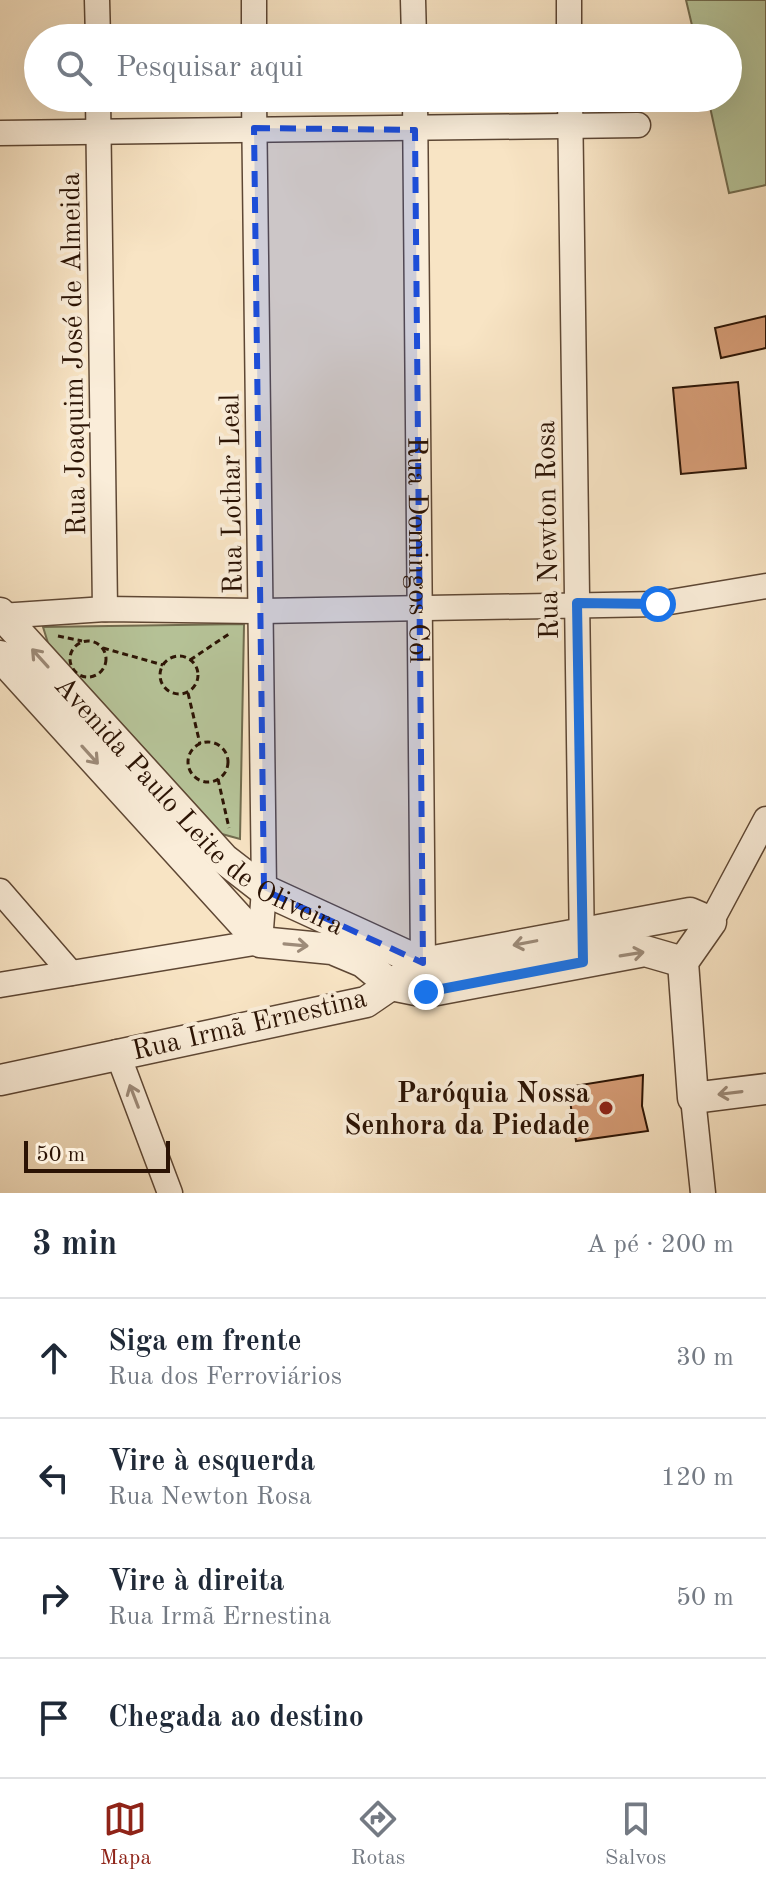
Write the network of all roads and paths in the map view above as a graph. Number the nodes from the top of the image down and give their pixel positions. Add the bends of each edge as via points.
1 (97, 0) edge
2 (254, 0) edge
3 (413, 0) edge
4 (569, 0) edge
5 (98, 24) edge
6 (254, 24) edge
7 (414, 24) edge
8 (569, 24) edge
9 (98, 112) edge
10 (254, 112) edge
11 (415, 112) edge
12 (570, 112) edge
13 (638, 125) dead end
14 (570, 127) junction
15 (254, 128) junction
16 (99, 129) junction
17 (415, 130) junction
18 (0, 133) edge
19 (766, 586) edge
20 (577, 603) junction
21 (418, 608) junction
22 (105, 609) junction
23 (262, 611) junction
24 (1, 615) edge
25 (103, 648) junction
26 (0, 656) edge
27 (190, 660) junction
28 (163, 665) junction
29 (188, 692) junction
30 (200, 744) junction
31 (218, 779) junction
32 (766, 819) edge
33 (224, 859) junction
34 (264, 890) junction
35 (0, 891) edge
36 (711, 922) junction
37 (581, 932) junction
38 (260, 942) junction
39 (583, 962) junction
40 (683, 962) junction
41 (423, 963) junction
42 (71, 973) junction
43 (0, 985) edge
44 (391, 985) junction
45 (117, 1052) junction
46 (0, 1080) edge
47 (766, 1089) edge
48 (693, 1098) junction
49 (170, 1193) edge
50 (703, 1193) edge

1 - 5 street
2 - 6 street
3 - 7 street
4 - 8 street
9 - 16 street, Rua Joaquim José de Almeida
10 - 15 street, Rua Lothar Leal
11 - 17 street, Rua Domingos Col
12 - 14 street, Rua Newton Rosa
13 - 14 street
14 - 17 street
14 - 20 street, Rua Newton Rosa
15 - 16 street
15 - 17 street
15 - 23 street, Rua Lothar Leal
16 - 18 street
16 - 22 street, Rua Joaquim José de Almeida
17 - 21 street, Rua Domingos Col
19 - 20 street via 658,604
20 - 21 street
20 - 37 street, Rua Newton Rosa
21 - 23 street
21 - 41 street, Rua Domingos Col
22 - 23 street
22 - 24 street
23 - 27 path
23 - 34 street, Rua Lothar Leal
33 -> 24 street, Avenida Paulo Leite de Oliveira
25 - 25 path via 106,660 98,675 81,676 71,667 71,651 83,641
25 - 28 path
26 -> 38 street, Avenida Paulo Leite de Oliveira
27 - 28 path via 175,657
27 - 29 path via 198,677
28 - 29 path via 164,687 177,694
29 - 30 path
30 - 31 path via 217,744 227,754 227,768
30 - 31 path via 189,758 191,772 204,781
31 - 33 path via 230,832
32 - 36 street
33 - 34 street, Avenida Paulo Leite de Oliveira
34 - 38 street, Rua Lothar Leal
34 - 41 street, Avenida Paulo Leite de Oliveira
35 - 42 street
36 - 37 street via 690,913
36 - 40 street
37 - 39 street, Rua Newton Rosa
37 -> 41 street
38 - 42 street
38 -> 44 street, Avenida Paulo Leite de Oliveira via 332,949 363,962
39 -> 40 street, Rua Irmã Ernestina via 645,951
39 - 44 street, Rua Irmã Ernestina via 426,992
40 - 48 street
41 - 44 street
42 - 43 street
44 - 45 street, Rua Irmã Ernestina via 366,1002
45 - 46 street, Rua Irmã Ernestina
49 -> 45 street
47 -> 48 street
48 - 50 street

